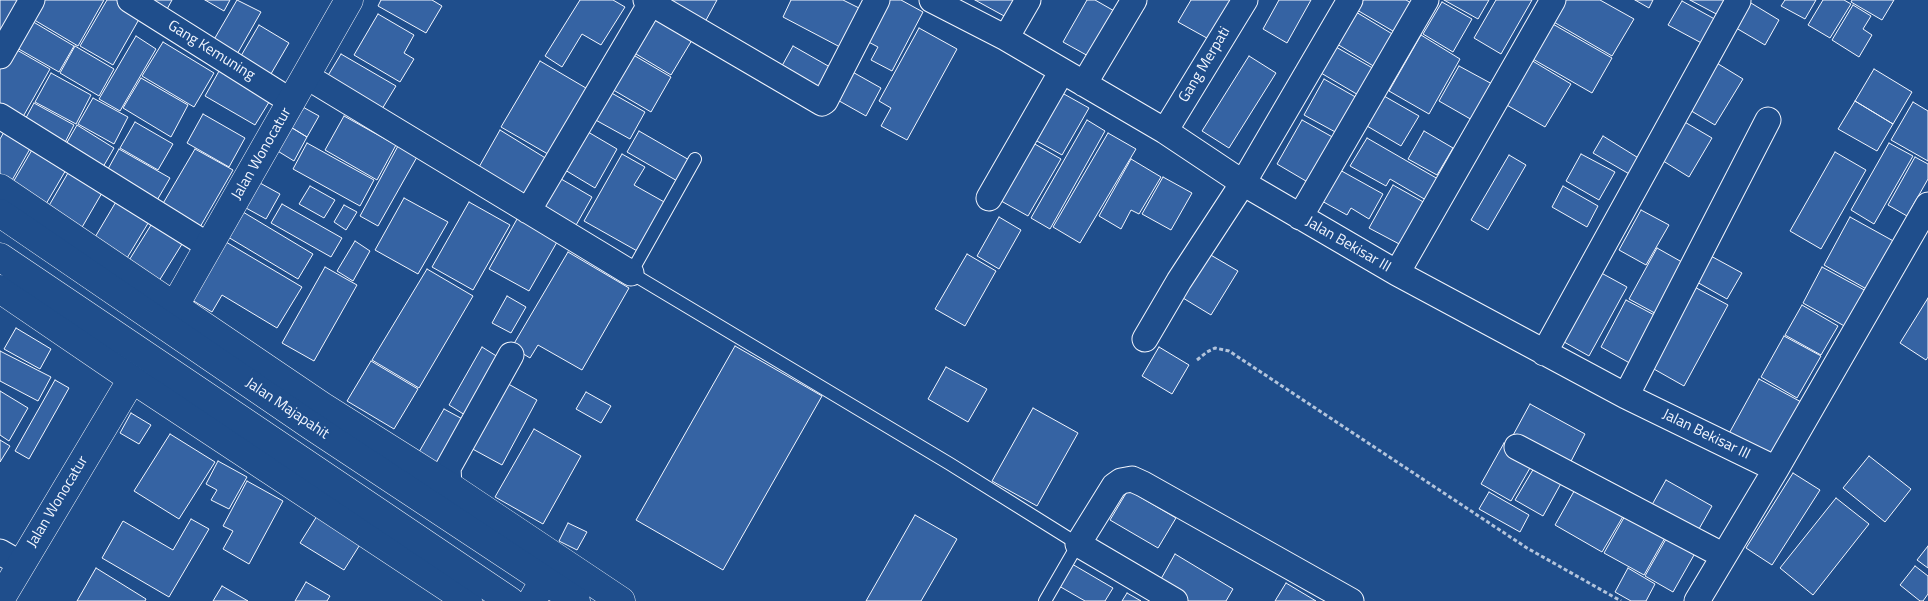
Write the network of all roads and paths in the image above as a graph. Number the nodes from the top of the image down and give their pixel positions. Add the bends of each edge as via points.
1 (32, 0) edge
2 (130, 0) edge
3 (349, 0) edge
4 (877, 0) edge
5 (932, 0) edge
6 (1028, 0) edge
7 (1134, 0) edge
8 (1245, 0) edge
9 (1350, 0) edge
10 (1426, 0) edge
11 (1553, 0) edge
12 (1738, 0) edge
13 (649, 1) edge
14 (1006, 38) junction
15 (0, 56) edge
16 (1062, 71) junction
17 (306, 76) junction
18 (1084, 84) junction
19 (292, 102) junction
20 (0, 116) edge
21 (1768, 120) dead end
22 (1165, 131) junction
23 (695, 159) dead end
24 (1242, 183) junction
25 (0, 188) edge
26 (989, 198) dead end
27 (1928, 205) edge
28 (528, 211) junction
29 (0, 214) edge
30 (1300, 216) junction
31 (208, 246) junction
32 (0, 257) edge
33 (631, 273) junction
34 (1397, 273) junction
35 (0, 289) edge
36 (174, 307) junction
37 (1145, 339) dead end
38 (1544, 353) junction
39 (511, 355) dead end
40 (1197, 360) dead end
41 (132, 379) junction
42 (1626, 396) junction
43 (1517, 447) dead end
44 (1776, 469) junction
45 (449, 486) junction
46 (1078, 544) junction
47 (1724, 556) junction
48 (10, 558) edge
49 (538, 590) edge
50 (0, 600) edge
51 (468, 601) edge
52 (510, 601) edge
53 (576, 601) edge
54 (621, 601) edge
55 (1045, 601) edge
56 (1175, 601) edge
57 (1351, 601) edge
58 (1621, 601) edge
59 (1697, 601) edge

1 - 15 street
2 - 19 street, Gang Kemuning
3 - 17 main road, Jalan Wonocatur
4 - 13 street via 822,103
5 - 14 street, Jalan Bekisar III
6 - 14 street
7 - 18 street
8 - 22 street, Gang Merpati
9 - 24 street
10 - 30 street
11 - 34 street
12 - 38 street
13 - 28 street
14 - 16 street, Jalan Bekisar III
16 - 18 street, Jalan Bekisar III
16 - 26 street
17 - 19 main road, Jalan Wonocatur
17 - 28 street
18 - 22 street, Jalan Bekisar III
19 - 31 main road, Jalan Wonocatur
20 - 31 street
21 - 42 street
22 - 24 street, Jalan Bekisar III
23 - 33 lane
24 - 30 street, Jalan Bekisar III
24 - 37 street
25 - 36 main road
27 - 44 street
28 - 33 street
29 - 49 main road, Jalan Majapahit via 310,425
30 - 34 street, Jalan Bekisar III
31 - 36 main road, Jalan Wonocatur
32 - 52 main road
33 - 46 lane
34 - 38 street, Jalan Bekisar III
35 - 41 main road
36 - 45 main road
38 - 42 street, Jalan Bekisar III
39 - 45 street via 448,468
40 - 58 path via 1215,348 1228,351 1527,548
41 - 48 main road, Jalan Wonocatur
41 - 51 main road
42 - 44 street, Jalan Bekisar III
43 - 47 street
44 - 47 street
45 - 54 main road
46 - 55 lane
46 - 56 street
46 - 57 street via 1114,486 1121,480 1132,479
47 - 59 street
48 - 50 main road, Jalan Wonocatur
49 - 53 main road, Jalan Majapahit

